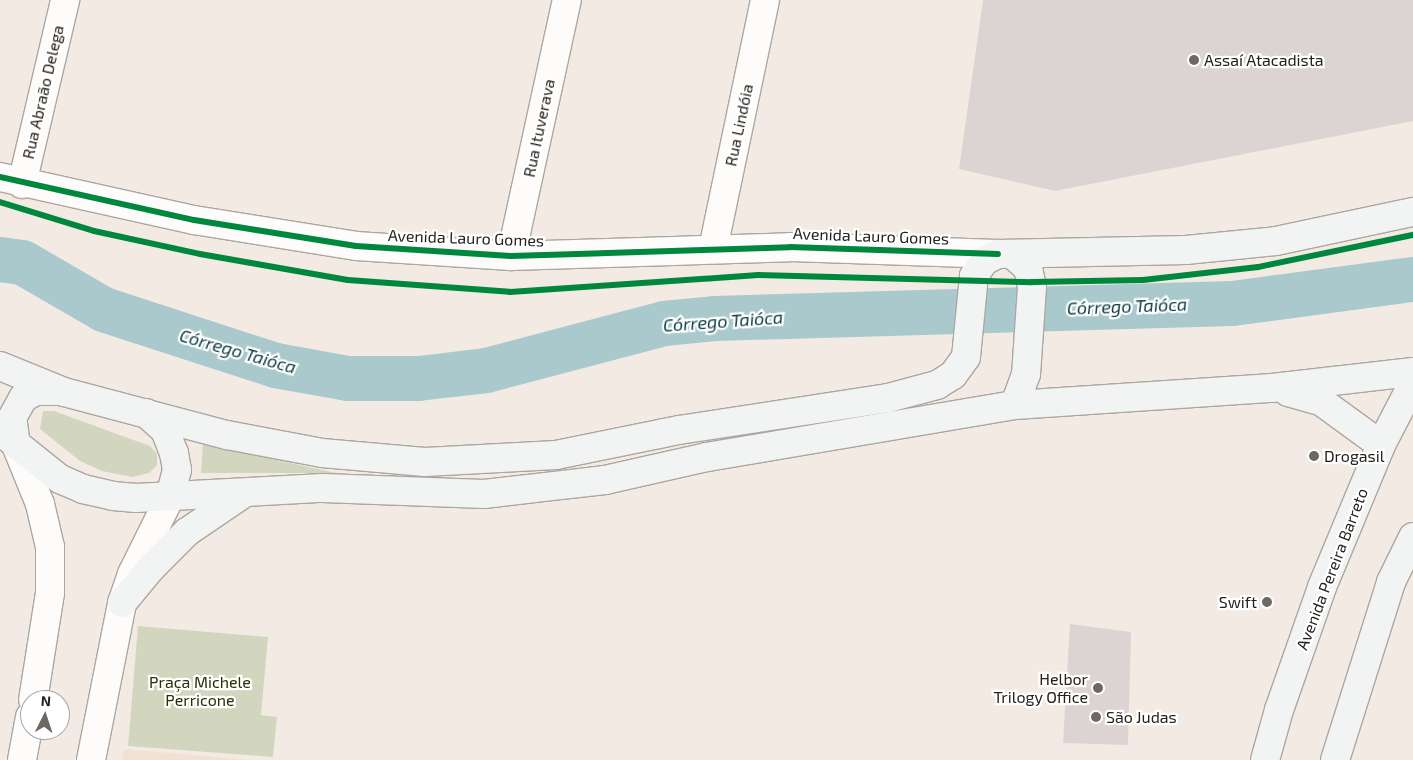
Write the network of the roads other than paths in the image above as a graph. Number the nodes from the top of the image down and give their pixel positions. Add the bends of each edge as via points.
1 (65, 0) edge
2 (567, 0) edge
3 (765, 0) edge
4 (11, 180) edge
5 (1413, 212) edge
6 (713, 249) junction
7 (901, 250) junction
8 (1005, 254) junction
9 (511, 256) junction
10 (973, 287) junction
11 (0, 366) edge
12 (1413, 372) edge
13 (1413, 383) edge
14 (1272, 388) junction
15 (64, 392) junction
16 (1015, 405) junction
17 (146, 413) junction
18 (8, 438) edge
19 (1381, 445) junction
20 (246, 492) junction
21 (170, 497) junction
22 (1413, 537) edge
23 (122, 604) junction
24 (35, 690) edge
25 (26, 740) edge
26 (22, 760) edge
27 (91, 760) edge
28 (1265, 760) edge
29 (1335, 760) edge

1 - 4 street, Rua Abraão Delega
2 - 9 street, Rua Ituverava
3 - 6 street, Rua Lindóia
4 - 9 street, Avenida Lauro Gomes via 194,220 356,246
5 - 8 main road, Avenida Lauro Gomes via 1276,241 1154,252
6 - 7 street, Avenida Lauro Gomes
6 - 9 street, Avenida Lauro Gomes
7 - 8 street, Avenida Lauro Gomes
7 - 10 street, Avenida Lauro Gomes via 955,263 966,271
8 - 10 main road via 984,261
8 - 16 main road via 1028,268 1032,294 1024,386
10 - 17 main road via 966,357 954,375 937,386 914,393 679,430 556,455 425,462 356,458 252,440
11 - 15 main road
12 - 14 main road
13 - 19 main road, Avenida Pereira Barreto
14 - 16 main road
14 - 19 main road via 1322,402
15 - 17 main road
15 - 18 main road via 36,391 23,398 12,418
16 - 20 main road via 808,439 605,480 540,489 484,494 323,488
17 - 21 main road via 165,430 174,453 177,470
18 - 21 main road via 60,479 83,489 136,498
18 - 24 street via 38,496 50,547 50,592
19 - 28 main road, Avenida Pereira Barreto via 1302,642
20 - 21 main road
20 - 23 main road via 187,532 151,568
21 - 23 street via 132,574
22 - 29 main road via 1391,582
23 - 27 street
25 - 26 street

